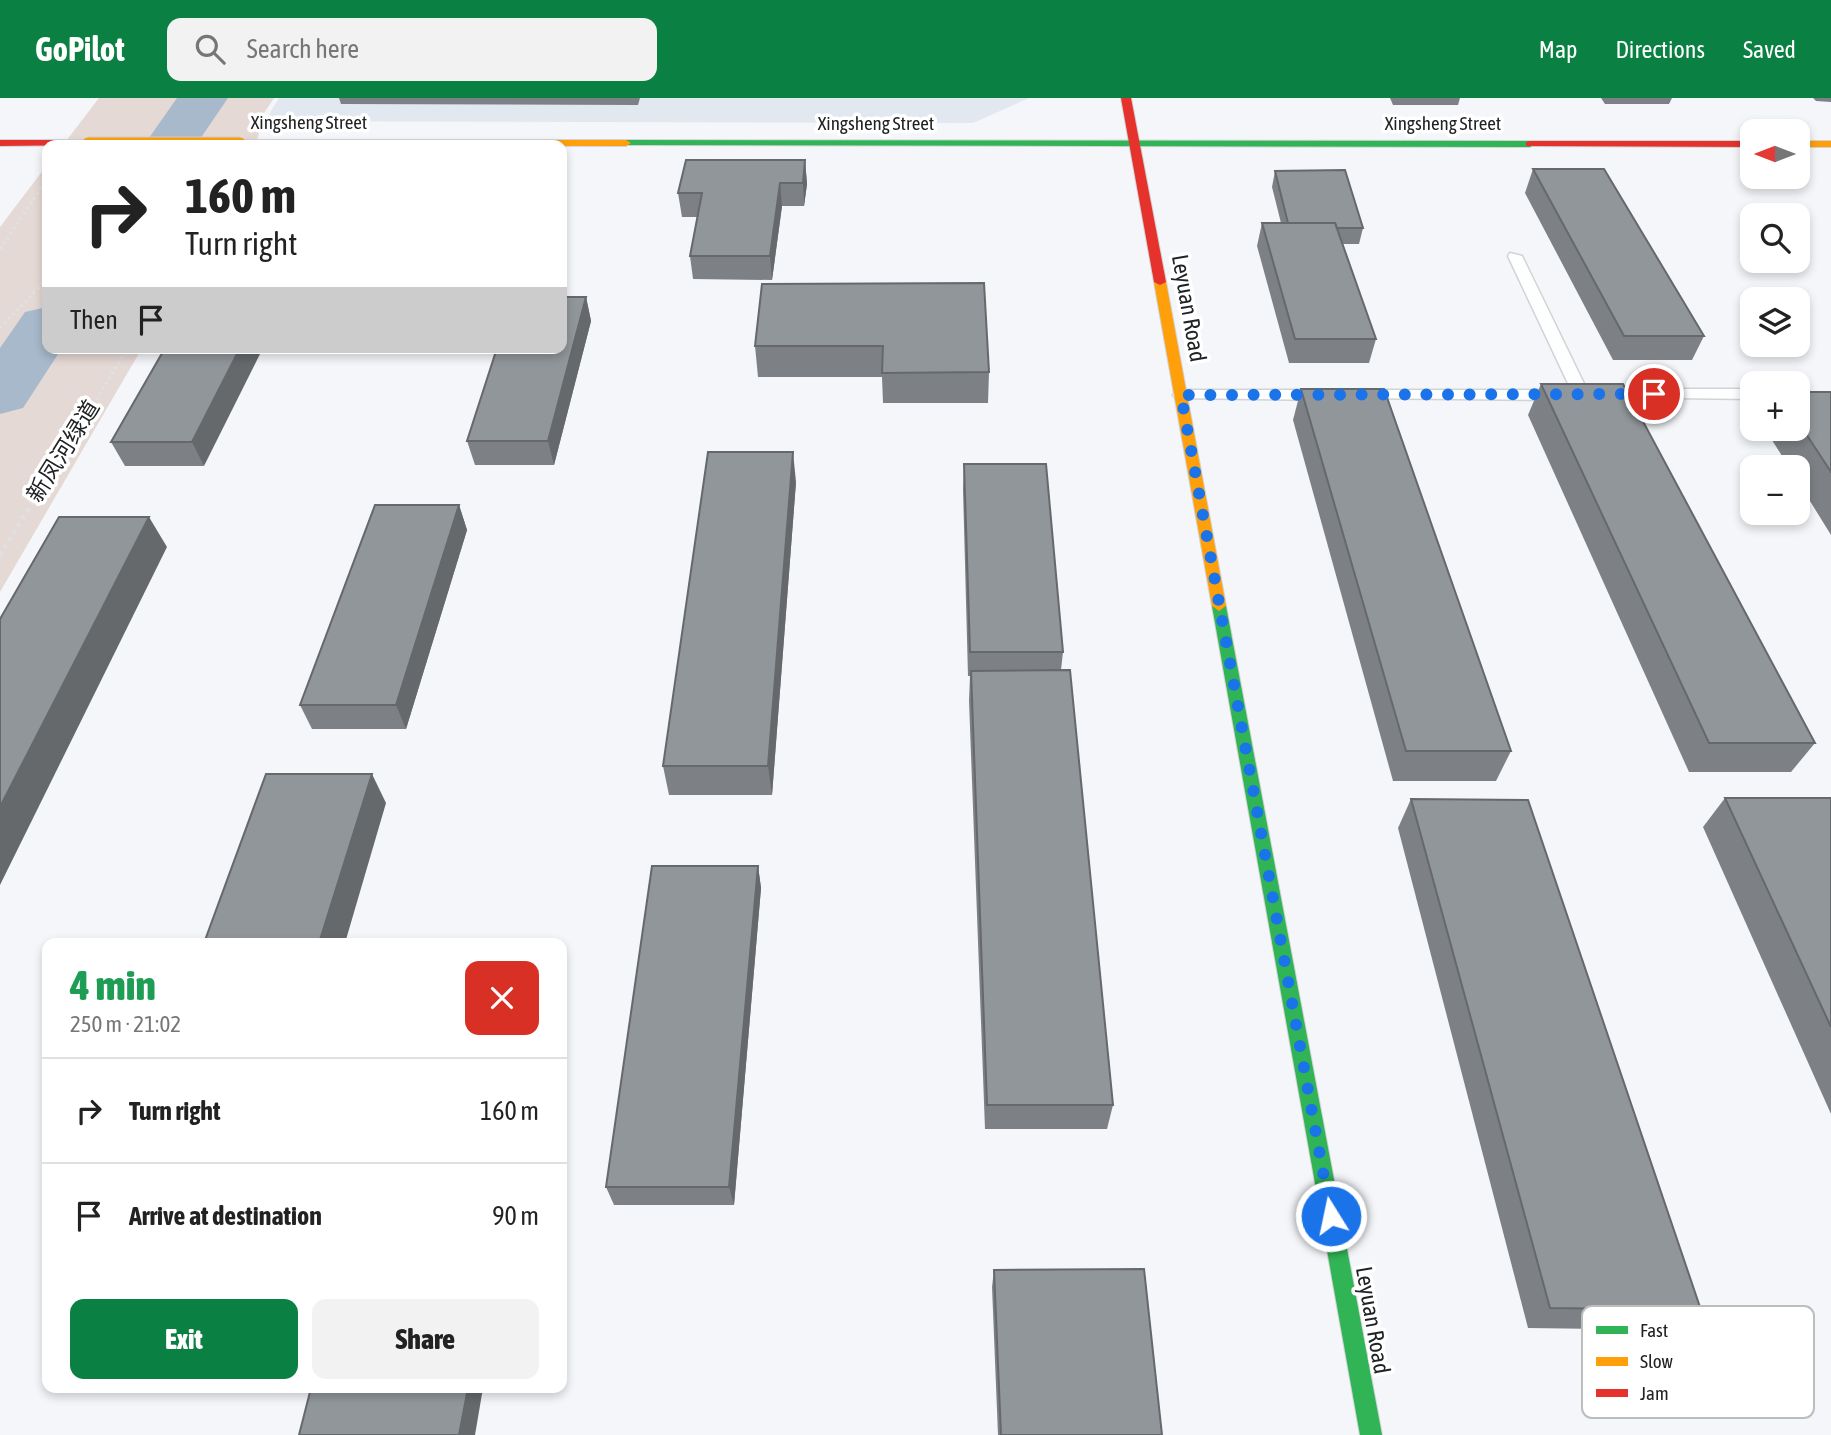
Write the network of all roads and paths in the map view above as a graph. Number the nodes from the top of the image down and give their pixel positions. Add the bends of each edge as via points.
1 (1126, 98) edge
2 (0, 143) edge
3 (42, 143) edge
4 (567, 143) edge
5 (1135, 144) junction
6 (1740, 144) edge
7 (1810, 144) edge
8 (1831, 144) edge
9 (42, 187) edge
10 (0, 249) edge
11 (1514, 256) dead end
12 (42, 284) edge
13 (0, 328) edge
14 (124, 354) edge
15 (1581, 394) junction
16 (1740, 394) edge
17 (1181, 395) junction
18 (0, 555) edge
19 (1371, 1435) edge

1 - 5 street, Leyuan Road
2 - 3 street, Xingsheng Street, bridge
4 - 5 street, Xingsheng Street, bridge
5 - 6 street, Xingsheng Street
5 - 17 street, Leyuan Road
7 - 8 street
9 - 10 path
11 - 15 lane
12 - 13 path
14 - 18 path, 新凤河绿道
15 - 16 lane
15 - 17 lane
17 - 19 street, Leyuan Road

